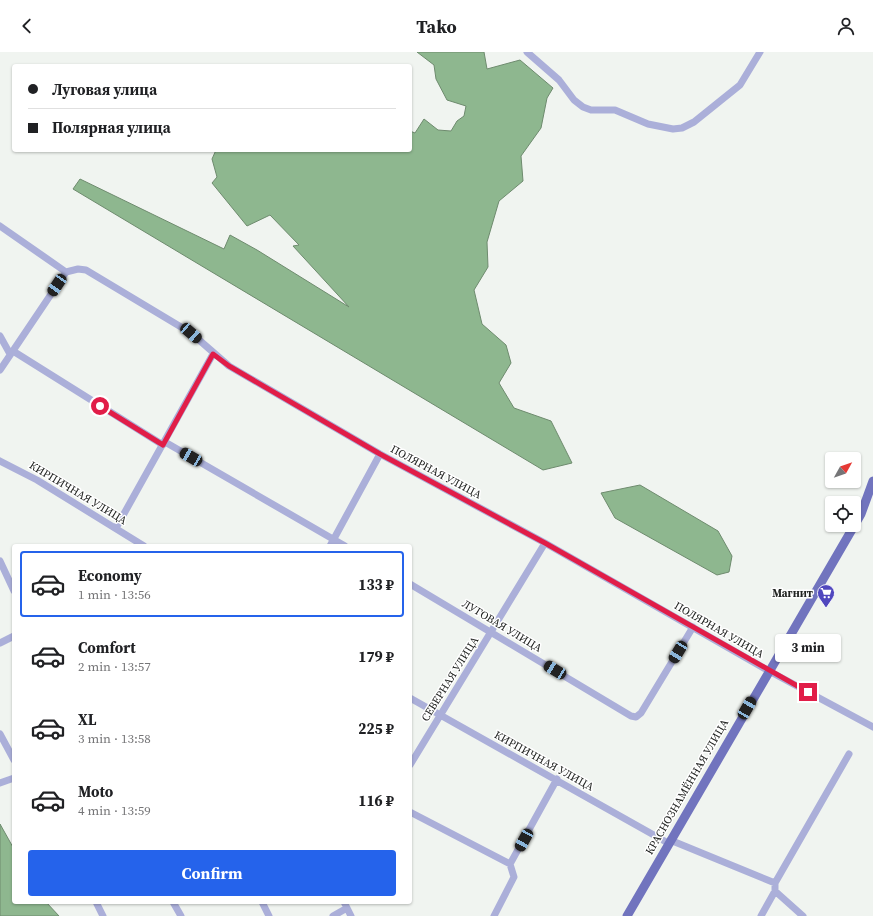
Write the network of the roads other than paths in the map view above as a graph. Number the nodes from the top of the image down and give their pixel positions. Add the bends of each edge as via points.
1 (527, 52) edge
2 (760, 52) edge
3 (0, 226) edge
4 (66, 272) junction
5 (0, 336) edge
6 (12, 352) junction
7 (213, 354) junction
8 (0, 370) edge
9 (164, 444) junction
10 (380, 454) junction
11 (0, 461) edge
12 (872, 487) edge
13 (116, 528) junction
14 (332, 543) edge
15 (545, 543) junction
16 (141, 544) edge
17 (0, 561) edge
18 (412, 585) edge
19 (12, 587) edge
20 (693, 627) junction
21 (492, 633) junction
22 (12, 637) edge
23 (0, 643) edge
24 (769, 671) junction
25 (412, 699) edge
26 (439, 716) junction
27 (873, 727) edge
28 (0, 734) edge
29 (849, 754) dead end
30 (12, 756) edge
31 (412, 762) edge
32 (12, 779) edge
33 (557, 779) junction
34 (0, 783) edge
35 (412, 813) edge
36 (669, 842) junction
37 (510, 864) junction
38 (776, 883) junction
39 (775, 891) junction
40 (97, 904) edge
41 (174, 904) edge
42 (263, 904) edge
43 (346, 905) edge
44 (103, 916) edge
45 (180, 916) edge
46 (269, 916) edge
47 (333, 916) edge
48 (351, 916) edge
49 (494, 916) edge
50 (627, 916) edge
51 (761, 916) edge
52 (803, 916) edge

1 - 2 street via 559,80 574,100 583,107 591,110 615,110 648,124 673,128 688,125 740,86
3 - 4 street
4 - 6 street
4 - 7 street, ПОЛЯРНАЯ УЛИЦА via 86,270 191,333
5 - 6 street
6 - 8 street
6 - 9 street
7 - 9 street
7 - 10 street, ПОЛЯРНАЯ УЛИЦА via 229,366
9 - 13 street
9 - 14 street
10 - 14 street
10 - 15 street, ПОЛЯРНАЯ УЛИЦА
11 - 13 street, КИРПИЧНАЯ УЛИЦА via 37,480
12 - 24 main road, КРАСНОЗНАМЁННАЯ УЛИЦА via 861,514
13 - 16 street, КИРПИЧНАЯ УЛИЦА
15 - 20 street, ПОЛЯРНАЯ УЛИЦА
15 - 21 street, СЕВЕРНАЯ УЛИЦА
17 - 19 street
18 - 21 street, ЛУГОВАЯ УЛИЦА
20 - 21 street, ЛУГОВАЯ УЛИЦА via 641,713 636,717
20 - 24 street, ПОЛЯРНАЯ УЛИЦА
21 - 26 street, СЕВЕРНАЯ УЛИЦА
22 - 23 street
24 - 27 street, ПОЛЯРНАЯ УЛИЦА
24 - 36 main road, КРАСНОЗНАМЁННАЯ УЛИЦА
25 - 26 street, КИРПИЧНАЯ УЛИЦА
26 - 31 street, СЕВЕРНАЯ УЛИЦА
26 - 33 street, КИРПИЧНАЯ УЛИЦА
28 - 30 street
29 - 38 street
32 - 34 street
33 - 36 street, КИРПИЧНАЯ УЛИЦА
33 - 37 street
35 - 37 street
36 - 38 street, КИРПИЧНАЯ УЛИЦА
36 - 50 main road, КРАСНОЗНАМЁННАЯ УЛИЦА
37 - 49 street via 514,877
38 - 39 street
39 - 51 street
39 - 52 street
40 - 44 street
41 - 45 street
42 - 46 street
43 - 47 street
43 - 48 street

